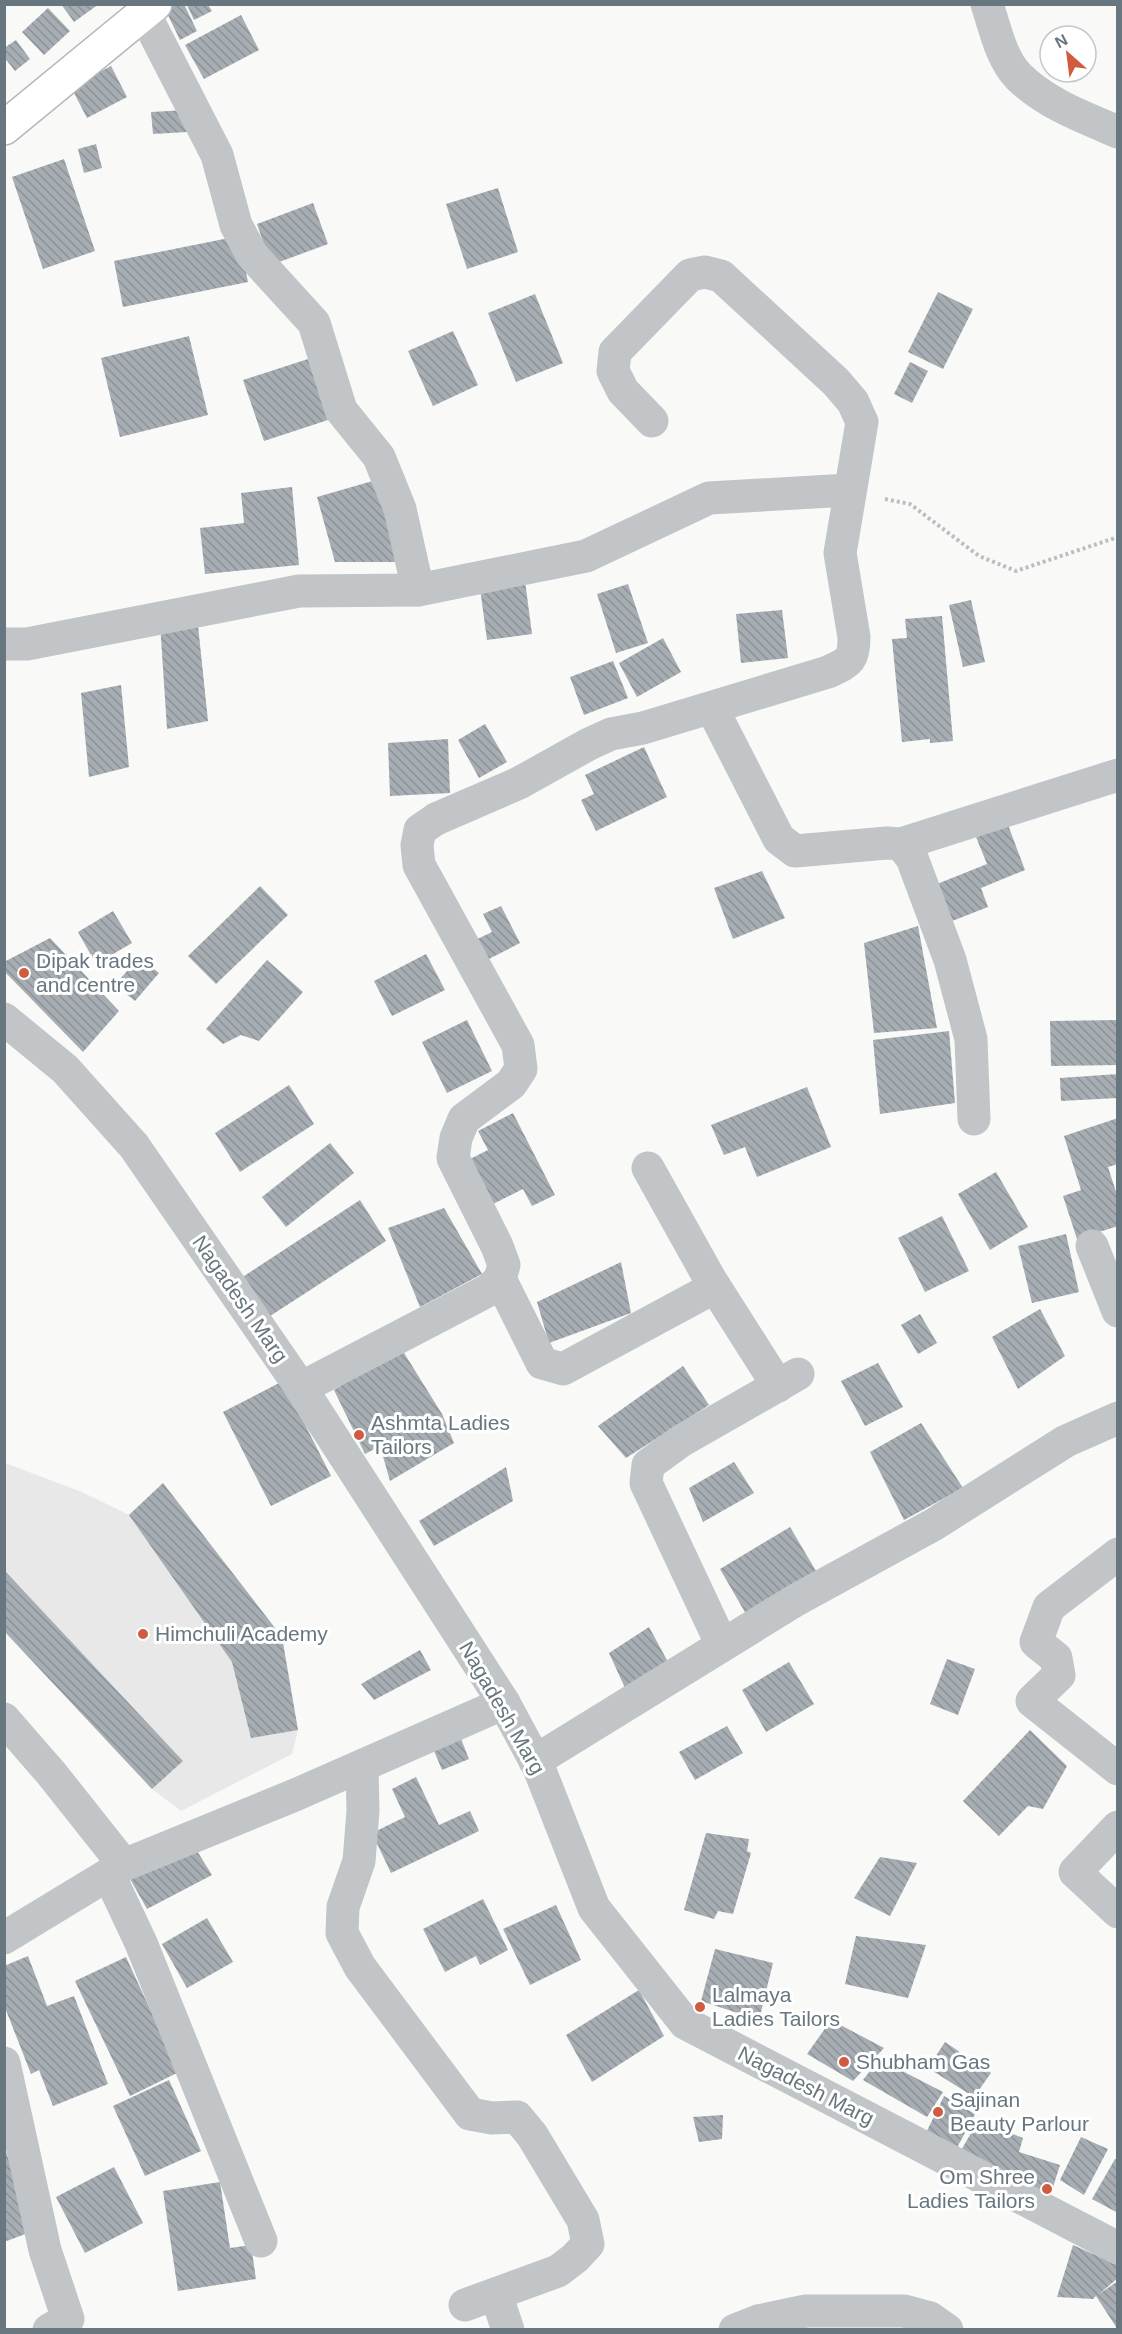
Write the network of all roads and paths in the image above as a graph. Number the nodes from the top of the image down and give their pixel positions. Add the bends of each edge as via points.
1 (987, 4) edge
2 (149, 9) edge
3 (4, 128) edge
4 (1118, 132) edge
5 (652, 421) dead end
6 (849, 490) junction
7 (1118, 537) edge
8 (418, 590) junction
9 (4, 644) edge
10 (712, 708) junction
11 (1118, 775) edge
12 (901, 844) junction
13 (4, 1019) edge
14 (974, 1119) dead end
15 (648, 1168) dead end
16 (1092, 1246) dead end
17 (500, 1279) junction
18 (715, 1287) junction
19 (1118, 1311) edge
20 (302, 1388) junction
21 (1118, 1418) edge
22 (1118, 1554) edge
23 (722, 1646) junction
24 (504, 1703) junction
25 (4, 1719) edge
26 (535, 1761) junction
27 (362, 1766) junction
28 (1118, 1769) edge
29 (1118, 1827) edge
30 (116, 1870) junction
31 (1118, 1912) edge
32 (4, 1938) edge
33 (4, 2063) edge
34 (261, 2241) dead end
35 (1118, 2248) edge
36 (496, 2294) junction
37 (465, 2306) dead end
38 (49, 2330) edge
39 (508, 2330) edge
40 (735, 2330) edge
41 (947, 2330) edge

1 - 4 street via 1001,48 1018,76 1060,107
2 - 3 main road
2 - 8 street via 217,155 236,225 252,255 314,323 341,410 379,457 400,509
5 - 6 street via 622,391 613,371 615,352 690,275 705,272 721,276 853,402 862,422
6 - 7 path via 910,504 979,556 1016,571
6 - 8 street via 709,498 586,556
6 - 10 street via 840,553 854,637 849,662
8 - 9 street via 299,591 27,644
10 - 12 street via 779,839 795,851
10 - 17 street via 611,734 420,830 419,865 518,1045 521,1069 511,1084 464,1119 453,1158 497,1246 504,1265
11 - 12 street
12 - 14 street via 912,858 950,960 971,1039
13 - 20 street, Nagadesh Marg via 64,1069 134,1146
15 - 18 street
16 - 19 street
17 - 18 street via 542,1363 563,1369
17 - 20 street via 489,1290
18 - 23 street via 788,1380 681,1441 648,1465 646,1484
20 - 24 street, Nagadesh Marg
21 - 23 street via 1066,1441 933,1525 796,1600
22 - 28 street via 1049,1607 1036,1642 1056,1658 1059,1675 1032,1701
23 - 26 street
24 - 26 street, Nagadesh Marg
24 - 27 street
25 - 30 street via 51,1773
26 - 35 street, Nagadesh Marg via 594,1908 685,2023
27 - 30 street
27 - 36 street via 359,1861 343,1907 342,1933 360,1967 470,2114 517,2117 583,2220 588,2244 575,2258 558,2271
29 - 31 street via 1075,1872
30 - 32 street
30 - 34 street via 141,1943
33 - 38 street via 45,2250 68,2319
36 - 37 street
36 - 39 street
40 - 41 street via 807,2311 904,2311 930,2318

